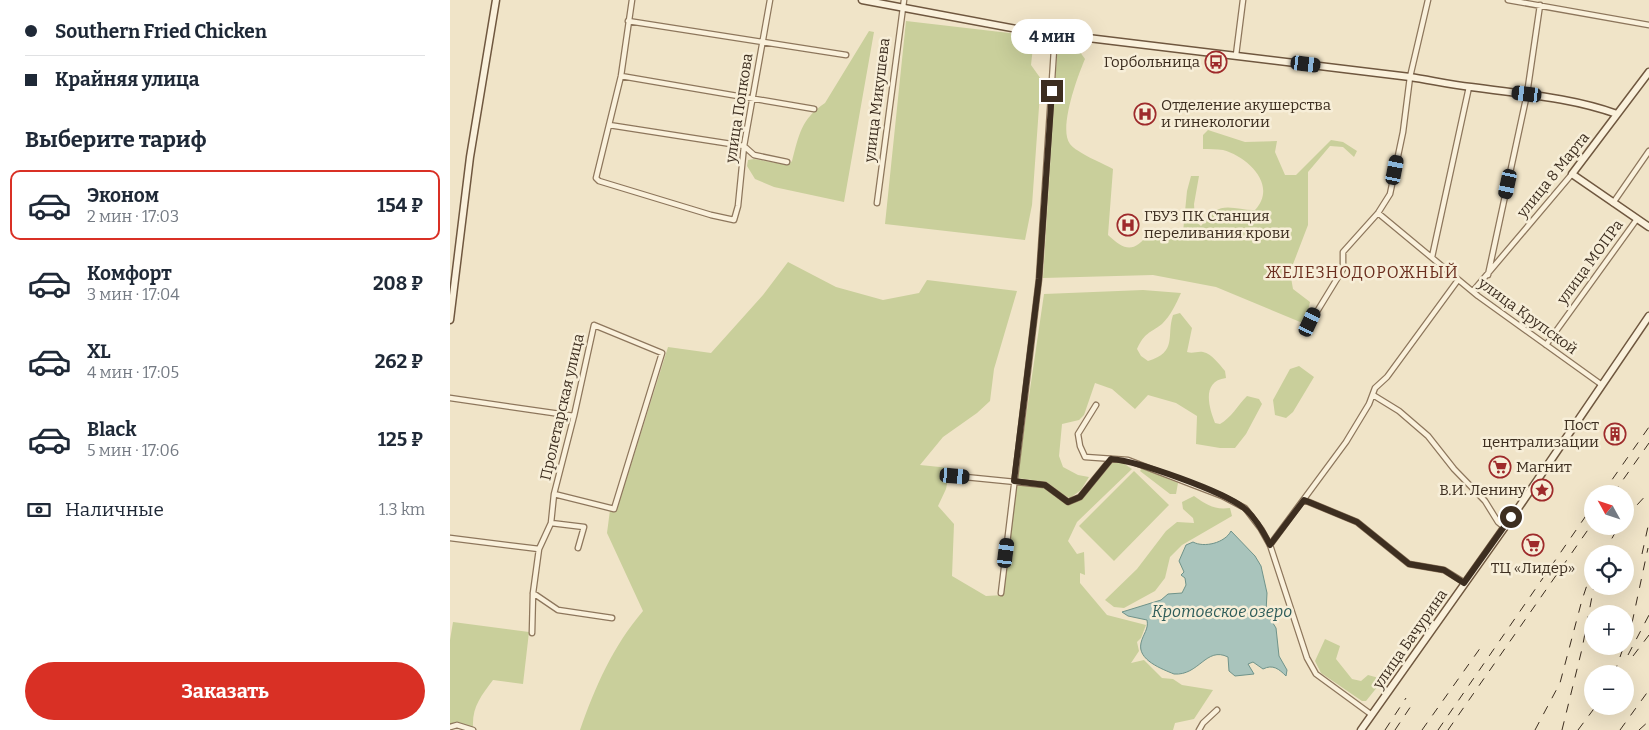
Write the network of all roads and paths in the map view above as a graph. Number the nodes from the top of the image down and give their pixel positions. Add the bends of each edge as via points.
1 (496, 0) edge
2 (632, 0) edge
3 (770, 0) edge
4 (862, 0) edge
5 (1243, 0) edge
6 (1428, 0) edge
7 (1508, 0) edge
8 (904, 3) edge
9 (1540, 5) junction
10 (628, 21) junction
11 (1649, 25) edge
12 (1055, 34) junction
13 (762, 43) junction
14 (846, 55) dead end
15 (1236, 55) junction
16 (1649, 72) edge
17 (621, 76) junction
18 (1410, 76) junction
19 (1469, 87) junction
20 (1527, 94) junction
21 (754, 98) junction
22 (814, 109) dead end
23 (1617, 114) junction
24 (609, 125) junction
25 (744, 146) junction
26 (1649, 151) edge
27 (787, 162) dead end
28 (1572, 174) junction
29 (876, 203) dead end
30 (1613, 203) junction
31 (1378, 213) junction
32 (1637, 219) junction
33 (1649, 227) edge
34 (1432, 257) junction
35 (1488, 275) junction
36 (1458, 280) junction
37 (1473, 291) junction
38 (1649, 316) edge
39 (450, 320) edge
40 (1310, 322) dead end
41 (1546, 345) junction
42 (1602, 385) junction
43 (1373, 395) junction
44 (450, 398) edge
45 (1096, 406) dead end
46 (574, 416) junction
47 (1111, 459) junction
48 (955, 476) dead end
49 (1014, 481) junction
50 (554, 494) junction
51 (1304, 500) junction
52 (551, 523) junction
53 (1504, 528) junction
54 (450, 538) edge
55 (1270, 545) junction
56 (578, 548) dead end
57 (539, 549) junction
58 (1464, 583) junction
59 (533, 593) junction
60 (1001, 593) dead end
61 (612, 618) dead end
62 (532, 634) dead end
63 (1217, 710) dead end
64 (1372, 715) junction
65 (450, 727) edge
66 (473, 730) edge
67 (1200, 730) edge
68 (1361, 730) edge

1 - 39 street via 470,157
2 - 10 street
3 - 13 street, улица Попкова
4 - 8 street
5 - 15 street
6 - 18 street
7 - 9 street
8 - 12 street via 1022,30
8 - 29 street, улица Микушева
9 - 11 street
9 - 20 street
10 - 13 street
10 - 17 street
12 - 15 street
12 - 49 street via 1039,279
13 - 14 street
13 - 21 street, улица Попкова
15 - 18 street
16 - 23 street, улица 8 Марта
17 - 21 street
17 - 24 street
18 - 19 street
18 - 31 street via 1393,183
19 - 20 street
19 - 34 street
20 - 23 street via 1594,106
20 - 35 street
21 - 22 street
21 - 25 street, улица Попкова
23 - 28 street, улица 8 Марта
24 - 25 street
24 - 25 street, улица Попкова via 596,178 599,181 734,220
25 - 27 street via 754,155
26 - 30 street, улица МОПРа
28 - 30 street
28 - 35 street, улица 8 Марта
30 - 32 street
31 - 34 street, улица Крупской
31 - 40 street via 1343,252 1343,269
32 - 33 street
32 - 41 street, улица МОПРа
34 - 36 street, улица Крупской
35 - 37 street, улица 8 Марта
36 - 37 street, улица Крупской
36 - 43 street via 1390,373 1375,388
37 - 41 street, улица Крупской
38 - 42 street, улица Бачурина
41 - 42 street, улица Крупской
42 - 53 street, улица Бачурина
43 - 51 street via 1346,442
43 - 53 street via 1399,411 1428,436
44 - 46 street
45 - 47 street via 1078,434 1080,446 1086,457
46 - 50 street, Пролетарская улица
46 - 50 street, Пролетарская улица via 594,325 662,353 614,509
47 - 49 street via 1080,497 1068,502 1045,485
47 - 55 street via 1128,460 1245,508
48 - 49 street
49 - 60 street
50 - 52 street, Пролетарская улица
51 - 55 street
51 - 58 street via 1357,522 1409,564 1444,570
52 - 56 street via 584,527
52 - 57 street, Пролетарская улица
53 - 58 street, улица Бачурина
54 - 57 street
55 - 64 street via 1307,658 1316,674
57 - 59 street, Пролетарская улица
58 - 64 street, улица Бачурина
59 - 61 street via 558,610
59 - 62 street, Пролетарская улица
63 - 67 street
64 - 68 street, улица Бачурина
65 - 66 street

